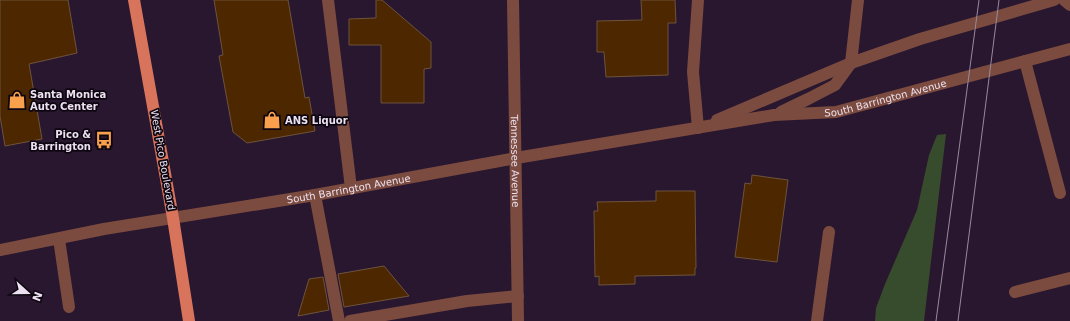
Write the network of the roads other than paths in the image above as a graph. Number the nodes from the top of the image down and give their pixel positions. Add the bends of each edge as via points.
1 (134, 0) edge
2 (328, 0) edge
3 (513, 0) edge
4 (698, 0) edge
5 (858, 0) edge
6 (1054, 0) edge
7 (1064, 0) edge
8 (1070, 5) edge
9 (1070, 49) edge
10 (1025, 61) junction
11 (851, 63) junction
12 (774, 114) junction
13 (698, 128) junction
14 (516, 158) junction
15 (350, 188) junction
16 (1060, 193) dead end
17 (315, 195) junction
18 (173, 218) junction
19 (829, 232) dead end
20 (59, 238) junction
21 (0, 250) edge
22 (1070, 278) edge
23 (1015, 292) dead end
24 (518, 296) junction
25 (69, 307) dead end
26 (189, 321) edge
27 (339, 321) edge
28 (350, 321) edge
29 (518, 321) edge
30 (817, 321) edge

1 - 18 main road, West Pico Boulevard
2 - 15 street
3 - 14 street, Tennessee Avenue
4 - 13 street via 693,72
5 - 11 street
6 - 11 street, South Barrington Avenue via 920,39
7 - 8 street
9 - 10 street, South Barrington Avenue
10 - 12 street, South Barrington Avenue via 836,112
10 - 16 street
11 - 12 street via 835,85
11 - 13 street, South Barrington Avenue
12 - 13 street, South Barrington Avenue
13 - 14 street, South Barrington Avenue
14 - 15 street, South Barrington Avenue
14 - 24 street, Tennessee Avenue
15 - 17 street, South Barrington Avenue
17 - 18 street, South Barrington Avenue
17 - 27 street
18 - 20 street, South Barrington Avenue
18 - 26 main road, West Pico Boulevard
19 - 30 street
20 - 21 street, South Barrington Avenue
20 - 25 street
22 - 23 street
24 - 28 street via 467,301
24 - 29 street, Tennessee Avenue

